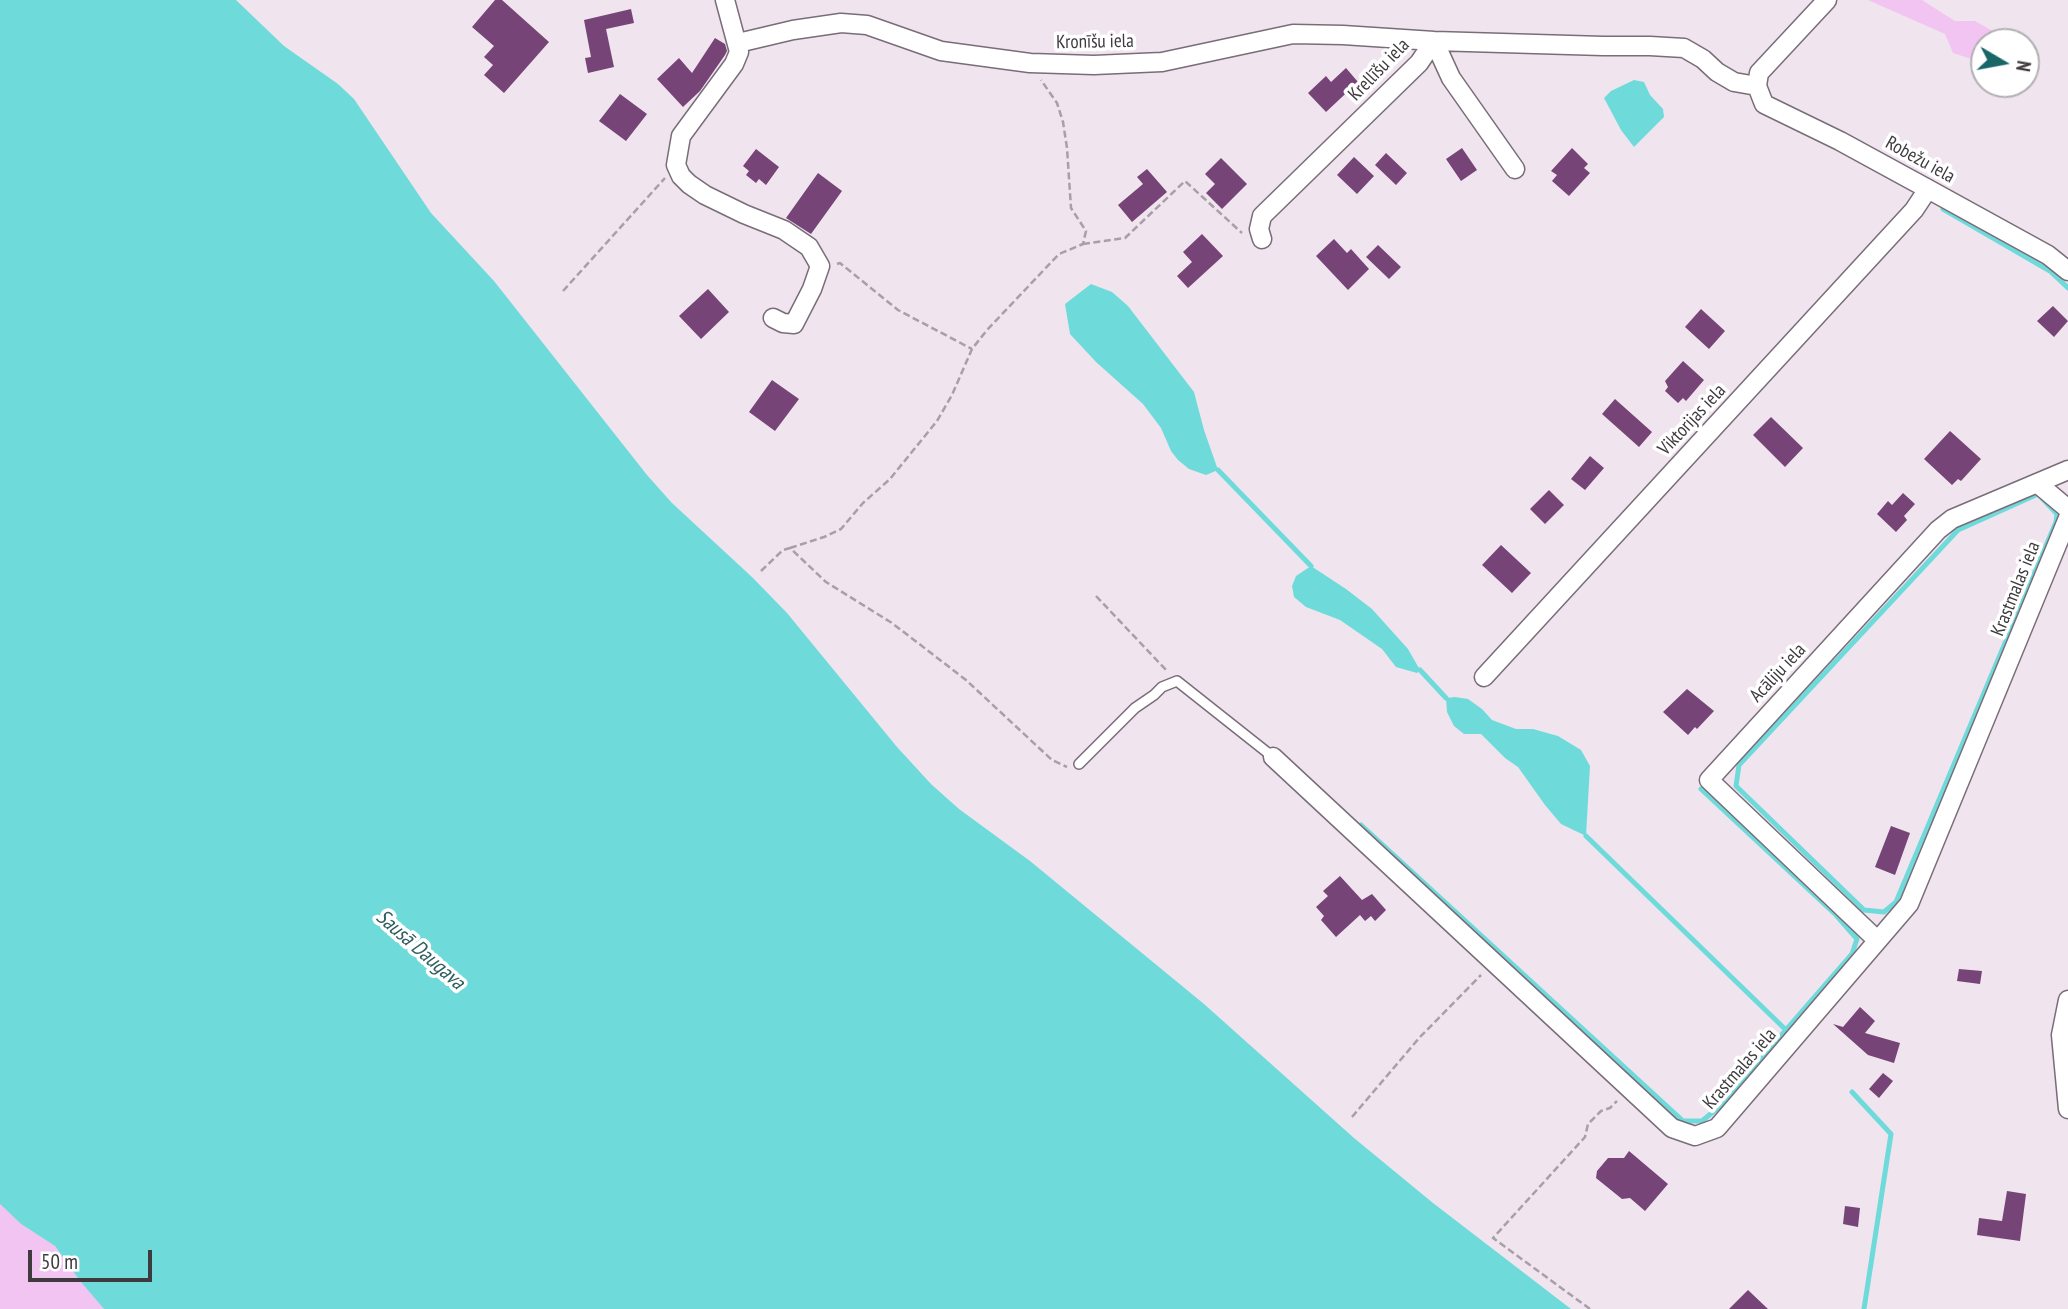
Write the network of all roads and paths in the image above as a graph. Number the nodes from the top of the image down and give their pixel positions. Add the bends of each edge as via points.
1 (725, 0) edge
2 (1827, 0) edge
3 (1434, 41) junction
4 (738, 43) junction
5 (1030, 63) junction
6 (1757, 86) junction
7 (676, 165) junction
8 (1515, 169) dead end
9 (1928, 189) junction
10 (1242, 233) dead end
11 (1262, 239) dead end
12 (1083, 244) junction
13 (820, 265) junction
14 (2068, 271) edge
15 (563, 291) dead end
16 (773, 318) dead end
17 (972, 349) junction
18 (2068, 470) edge
19 (2037, 483) junction
20 (2068, 509) edge
21 (2068, 518) edge
22 (790, 548) junction
23 (761, 571) dead end
24 (1096, 596) dead end
25 (1484, 677) dead end
26 (1177, 681) junction
27 (1273, 757) joint
28 (1079, 764) joint
29 (1877, 940) junction
30 (1493, 963) junction
31 (2068, 1000) edge
32 (1629, 1088) junction
33 (2068, 1109) edge
34 (1352, 1117) dead end
35 (1590, 1309) edge

1 - 4 street
2 - 6 street via 1759,73
3 - 5 street, Kronīšu iela via 1293,34 1162,62
3 - 6 street, Kronīšu iela via 1684,48 1734,82
3 - 8 street, Krellīšu iela via 1451,78
3 - 11 street, Krellīšu iela via 1419,63 1262,216
4 - 5 street, Kronīšu iela via 841,23 867,25 941,51
4 - 7 street via 734,64 681,136
5 - 12 path via 1057,103 1063,122 1071,208 1086,231
6 - 9 street, Robežu iela via 1764,104
7 - 13 street via 681,176 705,195 784,230 809,247
7 - 15 path
9 - 14 street, Robežu iela via 2048,255
9 - 25 street, Viktorijas iela via 1914,211
10 - 12 path via 1185,181 1125,238
12 - 17 path via 1059,254
13 - 16 street via 793,324
13 - 17 path via 840,263 898,310
17 - 22 path via 937,421 890,479 841,529
18 - 19 street, Acāliju iela
19 - 20 street
19 - 29 street, Acāliju iela via 1952,519 1938,530 1709,780
21 - 29 street, Krastmalas iela via 1909,904
22 - 23 path
22 - 28 path via 826,582 892,623 966,680 1052,760 1072,768
24 - 26 path
26 - 27 lane
26 - 28 lane via 1135,708
27 - 30 street, Krastmalas iela
29 - 32 street, Krastmalas iela via 1717,1128 1695,1136 1672,1128
30 - 32 street, Krastmalas iela
30 - 34 path via 1420,1037
31 - 33 street via 2061,1035
32 - 35 path via 1588,1124 1585,1137 1493,1238

